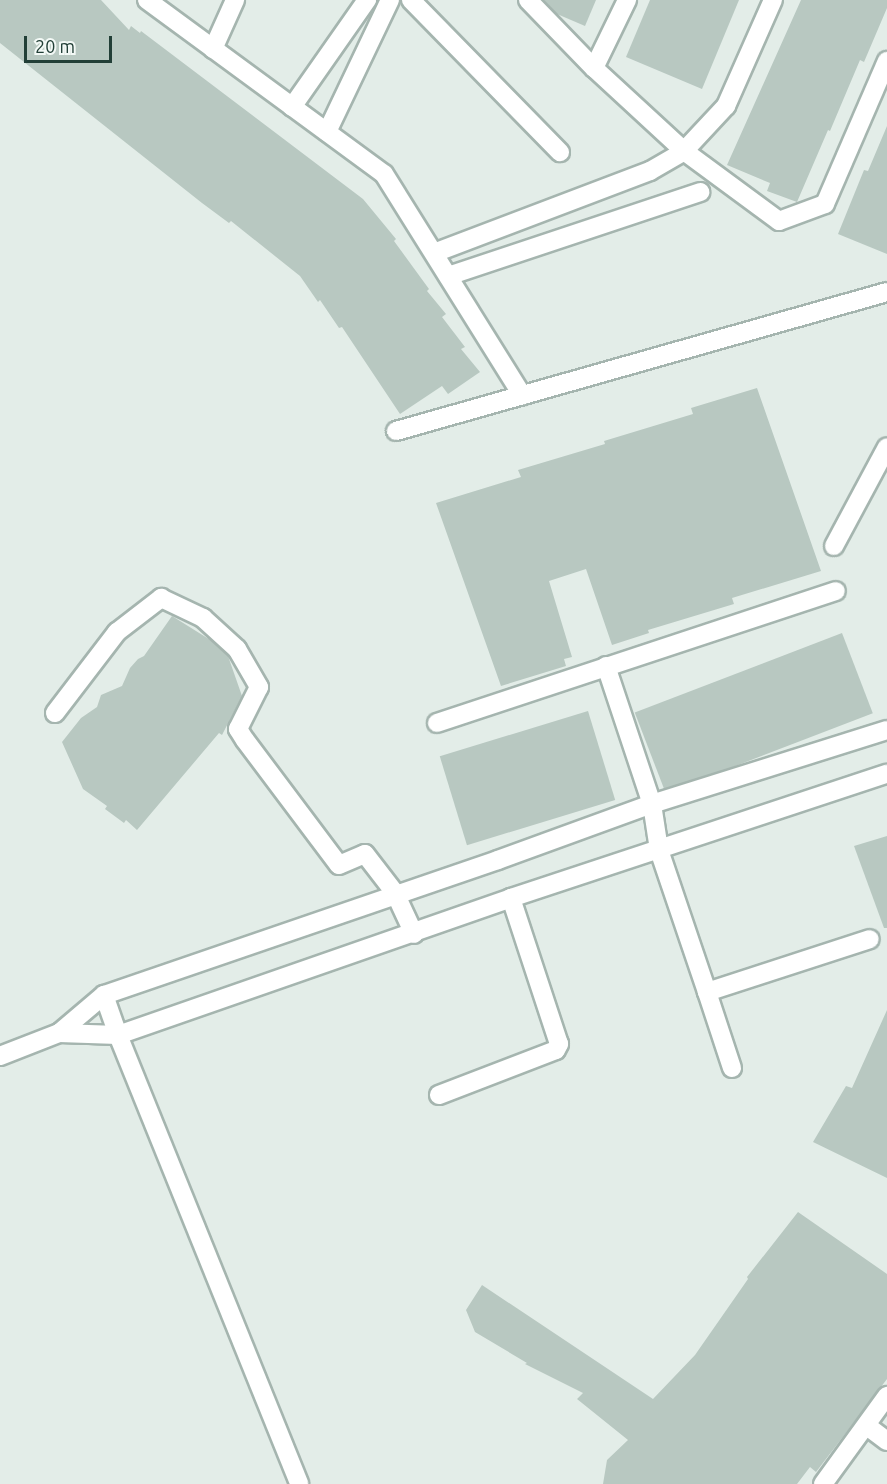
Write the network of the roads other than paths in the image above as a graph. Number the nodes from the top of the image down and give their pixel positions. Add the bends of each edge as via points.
1 (147, 0) edge
2 (235, 0) edge
3 (367, 0) edge
4 (390, 0) edge
5 (411, 0) edge
6 (528, 0) edge
7 (627, 0) edge
8 (773, 0) edge
9 (213, 49) junction
10 (887, 61) edge
11 (594, 68) junction
12 (292, 107) junction
13 (327, 132) junction
14 (560, 152) dead end
15 (684, 152) junction
16 (700, 192) dead end
17 (434, 253) junction
18 (448, 276) junction
19 (887, 292) edge
20 (522, 395) junction
21 (396, 431) dead end
22 (887, 447) edge
23 (834, 546) dead end
24 (836, 591) dead end
25 (606, 666) junction
26 (56, 713) dead end
27 (437, 723) dead end
28 (887, 730) edge
29 (887, 774) edge
30 (652, 804) junction
31 (659, 850) junction
32 (395, 893) junction
33 (511, 898) junction
34 (414, 934) junction
35 (870, 939) dead end
36 (708, 992) junction
37 (104, 994) junction
38 (59, 1033) junction
39 (118, 1035) junction
40 (0, 1056) edge
41 (732, 1068) dead end
42 (439, 1095) dead end
43 (887, 1396) edge
44 (867, 1426) junction
45 (887, 1441) edge
46 (298, 1484) edge
47 (823, 1484) edge

1 - 9 street
2 - 9 street
3 - 12 street
4 - 13 street
5 - 14 street
6 - 11 street
7 - 11 street
8 - 15 street via 726,106
9 - 12 street
10 - 15 street via 825,204 779,221
11 - 15 street
12 - 13 street
13 - 17 street via 384,174
15 - 17 street via 650,171
16 - 18 street
17 - 18 street
18 - 20 street
19 - 20 street
20 - 21 street
22 - 23 street
24 - 25 street
25 - 27 street
25 - 30 street
26 - 32 street via 117,632 161,598 203,618 237,650 259,687 238,729 245,740 339,865 365,854
28 - 30 street
29 - 31 street
30 - 31 street
30 - 32 street
31 - 33 street
31 - 36 street
32 - 34 street
32 - 37 street
33 - 34 street
33 - 42 street via 559,1044 556,1050
34 - 39 street
35 - 36 street
36 - 41 street
37 - 38 street
37 - 39 street
38 - 39 street
38 - 40 street
39 - 46 street
43 - 44 street
44 - 45 street
44 - 47 street

